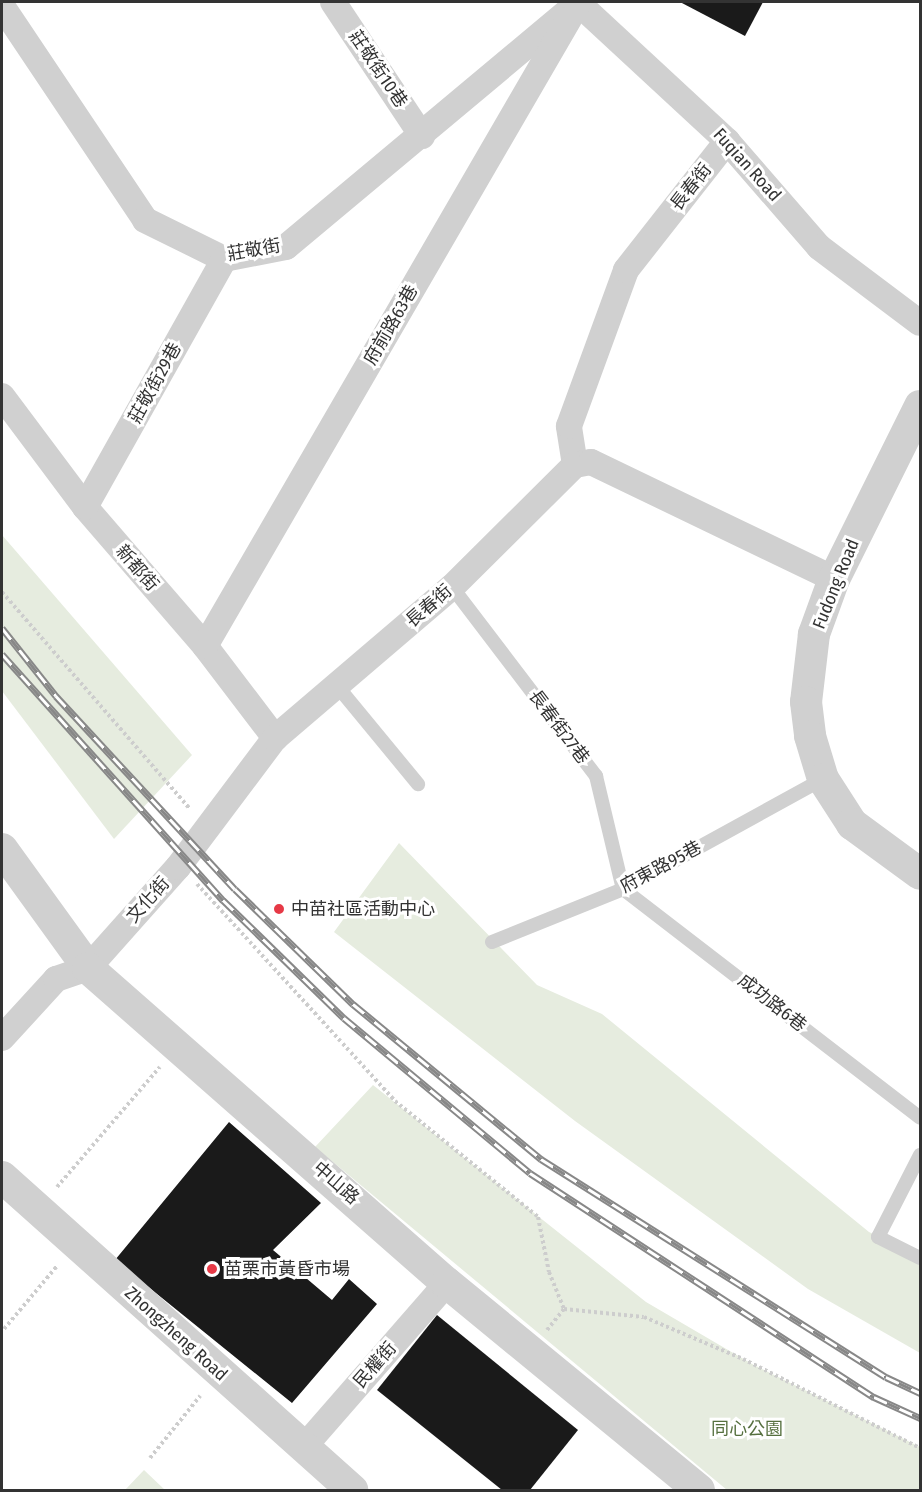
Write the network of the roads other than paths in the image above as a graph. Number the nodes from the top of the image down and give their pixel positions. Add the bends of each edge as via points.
1 (333, 2) edge
2 (578, 2) edge
3 (2, 6) edge
4 (422, 136) junction
5 (727, 141) junction
6 (224, 259) junction
7 (921, 323) edge
8 (2, 396) edge
9 (920, 410) edge
10 (575, 465) junction
11 (85, 507) junction
12 (834, 579) junction
13 (452, 587) junction
14 (205, 646) junction
15 (338, 687) junction
16 (275, 738) junction
17 (823, 779) junction
18 (418, 784) dead end
19 (2, 849) edge
20 (921, 874) edge
21 (623, 889) junction
22 (492, 942) dead end
23 (88, 968) junction
24 (2, 1038) edge
25 (921, 1118) edge
26 (921, 1155) edge
27 (2, 1177) edge
28 (921, 1258) edge
29 (447, 1283) junction
30 (303, 1448) junction
31 (352, 1491) edge
32 (699, 1491) edge

1 - 4 street, 莊敬街10巷
2 - 4 street, 莊敬街
2 - 5 street, Fuqian Road
2 - 14 street, 府前路63巷
3 - 6 street, 莊敬街 via 145,220
4 - 6 street, 莊敬街 via 286,247
5 - 7 street, Fuqian Road via 819,247
5 - 10 street, 長春街 via 626,270 569,426
6 - 11 street, 莊敬街29巷
8 - 11 street, 新都街
9 - 12 street, Fudong Road
10 - 12 street via 591,462
10 - 13 street, 長春街
11 - 14 street, 新都街
12 - 17 street, Fudong Road via 814,634 806,702 810,735
13 - 15 street, 長春街
13 - 21 lane, 長春街27巷 via 596,776
14 - 16 street, 新都街
15 - 16 street, 長春街
15 - 18 lane
16 - 23 street, 文化街 via 178,867
17 - 20 street, Fudong Road via 852,824
17 - 21 lane, 府東路95巷
19 - 23 street, 中山路
21 - 22 lane, 府東路95巷
21 - 25 lane, 成功路6巷
23 - 24 street via 56,978
23 - 29 street, 中山路
26 - 28 lane via 878,1237
27 - 30 street, Zhongzheng Road
29 - 30 street, 民權街
29 - 32 street, 中山路
30 - 31 street, Zhongzheng Road

